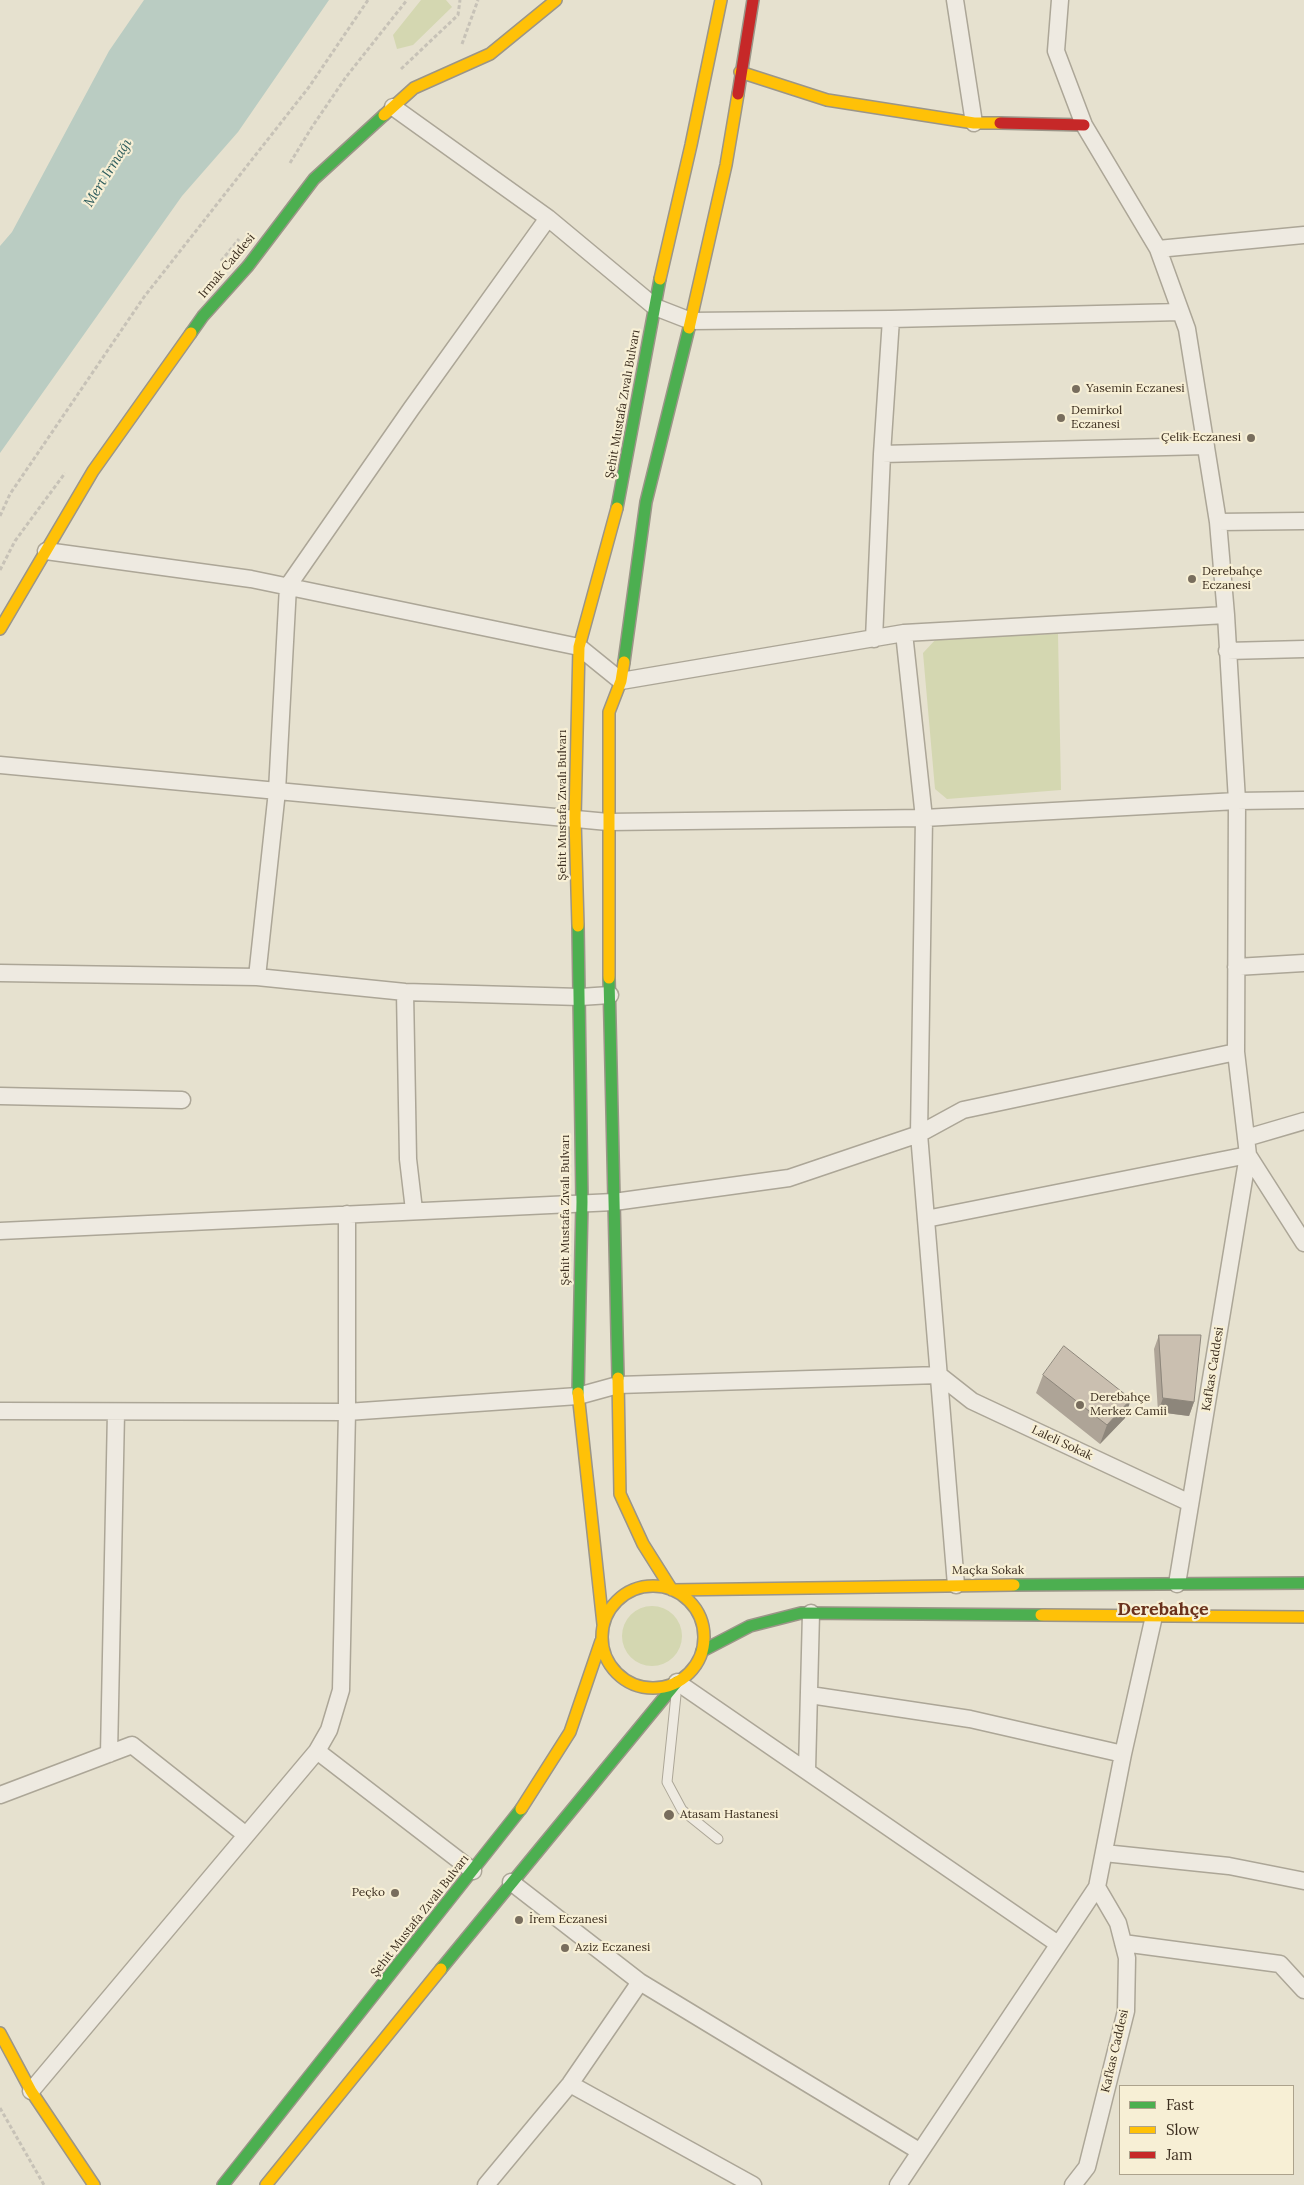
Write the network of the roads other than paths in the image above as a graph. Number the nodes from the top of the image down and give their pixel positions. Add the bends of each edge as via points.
1 (556, 0) edge
2 (721, 0) edge
3 (753, 0) edge
4 (955, 0) edge
5 (1060, 0) edge
6 (740, 72) junction
7 (393, 107) junction
8 (974, 123) junction
9 (1084, 125) junction
10 (548, 218) junction
11 (1304, 235) edge
12 (1158, 249) junction
13 (655, 307) junction
14 (1180, 312) junction
15 (891, 319) junction
16 (691, 321) junction
17 (1206, 446) junction
18 (882, 454) junction
19 (1304, 521) edge
20 (1218, 522) junction
21 (46, 551) junction
22 (288, 586) junction
23 (1226, 615) junction
24 (0, 629) edge
25 (904, 633) junction
26 (874, 639) junction
27 (579, 647) junction
28 (1304, 649) edge
29 (1227, 651) junction
30 (621, 681) junction
31 (0, 765) edge
32 (277, 791) junction
33 (1304, 800) edge
34 (1237, 801) junction
35 (574, 818) junction
36 (924, 818) junction
37 (608, 822) junction
38 (1304, 963) edge
39 (1236, 967) junction
40 (0, 974) edge
41 (257, 977) junction
42 (405, 992) junction
43 (610, 995) junction
44 (580, 997) junction
45 (1236, 1052) junction
46 (0, 1096) edge
47 (182, 1100) dead end
48 (1304, 1121) edge
49 (919, 1134) junction
50 (1246, 1138) junction
51 (1248, 1155) junction
52 (582, 1202) junction
53 (614, 1202) junction
54 (414, 1210) junction
55 (347, 1214) junction
56 (1297, 1218) edge
57 (926, 1219) junction
58 (0, 1231) edge
59 (1304, 1243) edge
60 (939, 1375) junction
61 (618, 1384) junction
62 (578, 1396) junction
63 (0, 1411) edge
64 (116, 1412) junction
65 (347, 1412) junction
66 (1190, 1503) junction
67 (1304, 1583) edge
68 (1177, 1584) junction
69 (956, 1585) junction
70 (672, 1590) junction
71 (812, 1613) junction
72 (1154, 1616) junction
73 (1304, 1617) edge
74 (603, 1624) junction
75 (601, 1641) junction
76 (702, 1651) junction
77 (677, 1682) junction
78 (810, 1695) junction
79 (317, 1752) junction
80 (109, 1754) junction
81 (1124, 1754) junction
82 (808, 1770) junction
83 (0, 1795) edge
84 (246, 1835) junction
85 (718, 1839) dead end
86 (1104, 1853) junction
87 (473, 1872) junction
88 (1304, 1881) edge
89 (511, 1882) junction
90 (1097, 1887) junction
91 (1123, 1943) junction
92 (1058, 1944) junction
93 (640, 1982) junction
94 (1304, 1990) edge
95 (0, 2033) edge
96 (570, 2084) junction
97 (31, 2091) junction
98 (919, 2151) junction
99 (735, 2181) edge
100 (94, 2185) edge
101 (223, 2185) edge
102 (266, 2185) edge
103 (486, 2185) edge
104 (753, 2185) edge
105 (898, 2185) edge
106 (1073, 2185) edge

1 - 7 main road, Irmak Caddesi via 490,54 414,88
2 - 13 main road, Şehit Mustafa Zıvalı Bulvarı
3 - 6 main road
4 - 8 street
5 - 9 street via 1056,51
6 - 8 main road via 827,100
6 - 16 main road via 726,165
7 - 10 street
7 - 21 main road, Irmak Caddesi via 314,179 248,266 203,316 93,471
8 - 9 main road
9 - 12 street
10 - 13 street
10 - 22 street
11 - 12 street
12 - 14 street
13 - 16 street
13 - 27 main road, Şehit Mustafa Zıvalı Bulvarı via 620,497
14 - 15 street
14 - 17 street via 1187,329
15 - 16 street
15 - 18 street
16 - 30 main road via 646,502
17 - 18 street
17 - 20 street
18 - 26 street
19 - 20 street
20 - 23 street
21 - 22 street
21 - 24 main road, Irmak Caddesi
22 - 27 street
22 - 32 street
23 - 25 street
23 - 29 street
25 - 26 street
25 - 36 street
26 - 30 street
27 - 30 street
27 - 35 main road, Şehit Mustafa Zıvalı Bulvarı
28 - 29 street
29 - 34 street
30 - 37 main road via 609,712
31 - 32 street
32 - 35 street
32 - 41 street
33 - 34 street
34 - 36 street
34 - 39 street
35 - 37 street
35 - 44 main road, Şehit Mustafa Zıvalı Bulvarı
36 - 37 street
36 - 49 street
37 - 43 main road
38 - 39 street
39 - 45 street
40 - 41 street
41 - 42 street
42 - 44 street
42 - 54 street via 408,1160
43 - 44 street
43 - 53 main road
44 - 52 main road, Şehit Mustafa Zıvalı Bulvarı
45 - 49 street via 963,1110
45 - 50 street
46 - 47 street
48 - 50 street
49 - 53 street via 789,1178
49 - 57 street
50 - 51 street
51 - 56 street
51 - 57 street
51 - 66 street, Kafkas Caddesi
52 - 53 street
52 - 54 street
52 - 62 main road, Şehit Mustafa Zıvalı Bulvarı
53 - 61 main road
54 - 55 street
55 - 58 street
55 - 65 street
56 - 59 street
57 - 60 street
60 - 61 street
60 - 66 street, Laleli Sokak via 972,1401
60 - 69 street
61 - 62 street
61 - 70 main road via 620,1494 642,1544
62 - 65 street
62 - 74 main road, Şehit Mustafa Zıvalı Bulvarı
63 - 64 street
64 - 65 street
64 - 80 street
65 - 79 street via 341,1690 329,1730
66 - 68 street, Kafkas Caddesi
67 - 68 main road, Maçka Sokak
68 - 69 main road, Maçka Sokak
69 - 70 main road, Maçka Sokak
70 - 74 main road via 655,1586 638,1588 622,1596 610,1608
70 - 76 main road via 695,1608 703,1629
71 - 72 main road
71 - 76 main road via 750,1626
71 - 78 street
72 - 73 main road
72 - 81 street
74 - 75 main road
75 - 77 main road via 606,1658 628,1683 644,1688 661,1688
75 - 87 main road, Şehit Mustafa Zıvalı Bulvarı via 570,1732 524,1805
76 - 77 main road via 692,1669
77 - 82 street
77 - 85 lane via 667,1782 682,1810
77 - 89 main road
78 - 81 street via 970,1719
78 - 82 street
79 - 84 street
79 - 87 street
80 - 83 street
80 - 84 street via 132,1745
81 - 86 street
82 - 92 street
84 - 97 street
86 - 88 street via 1229,1866
86 - 90 street
87 - 101 main road, Şehit Mustafa Zıvalı Bulvarı
89 - 93 street
89 - 102 main road
90 - 91 street, Kafkas Caddesi via 1118,1923
90 - 92 street
91 - 94 street via 1280,1964
91 - 106 street, Kafkas Caddesi via 1127,1958 1126,2011 1087,2167
92 - 98 street
93 - 96 street
93 - 98 street
95 - 97 main road
96 - 99 street
96 - 103 street
97 - 100 main road
98 - 105 street
99 - 104 street

